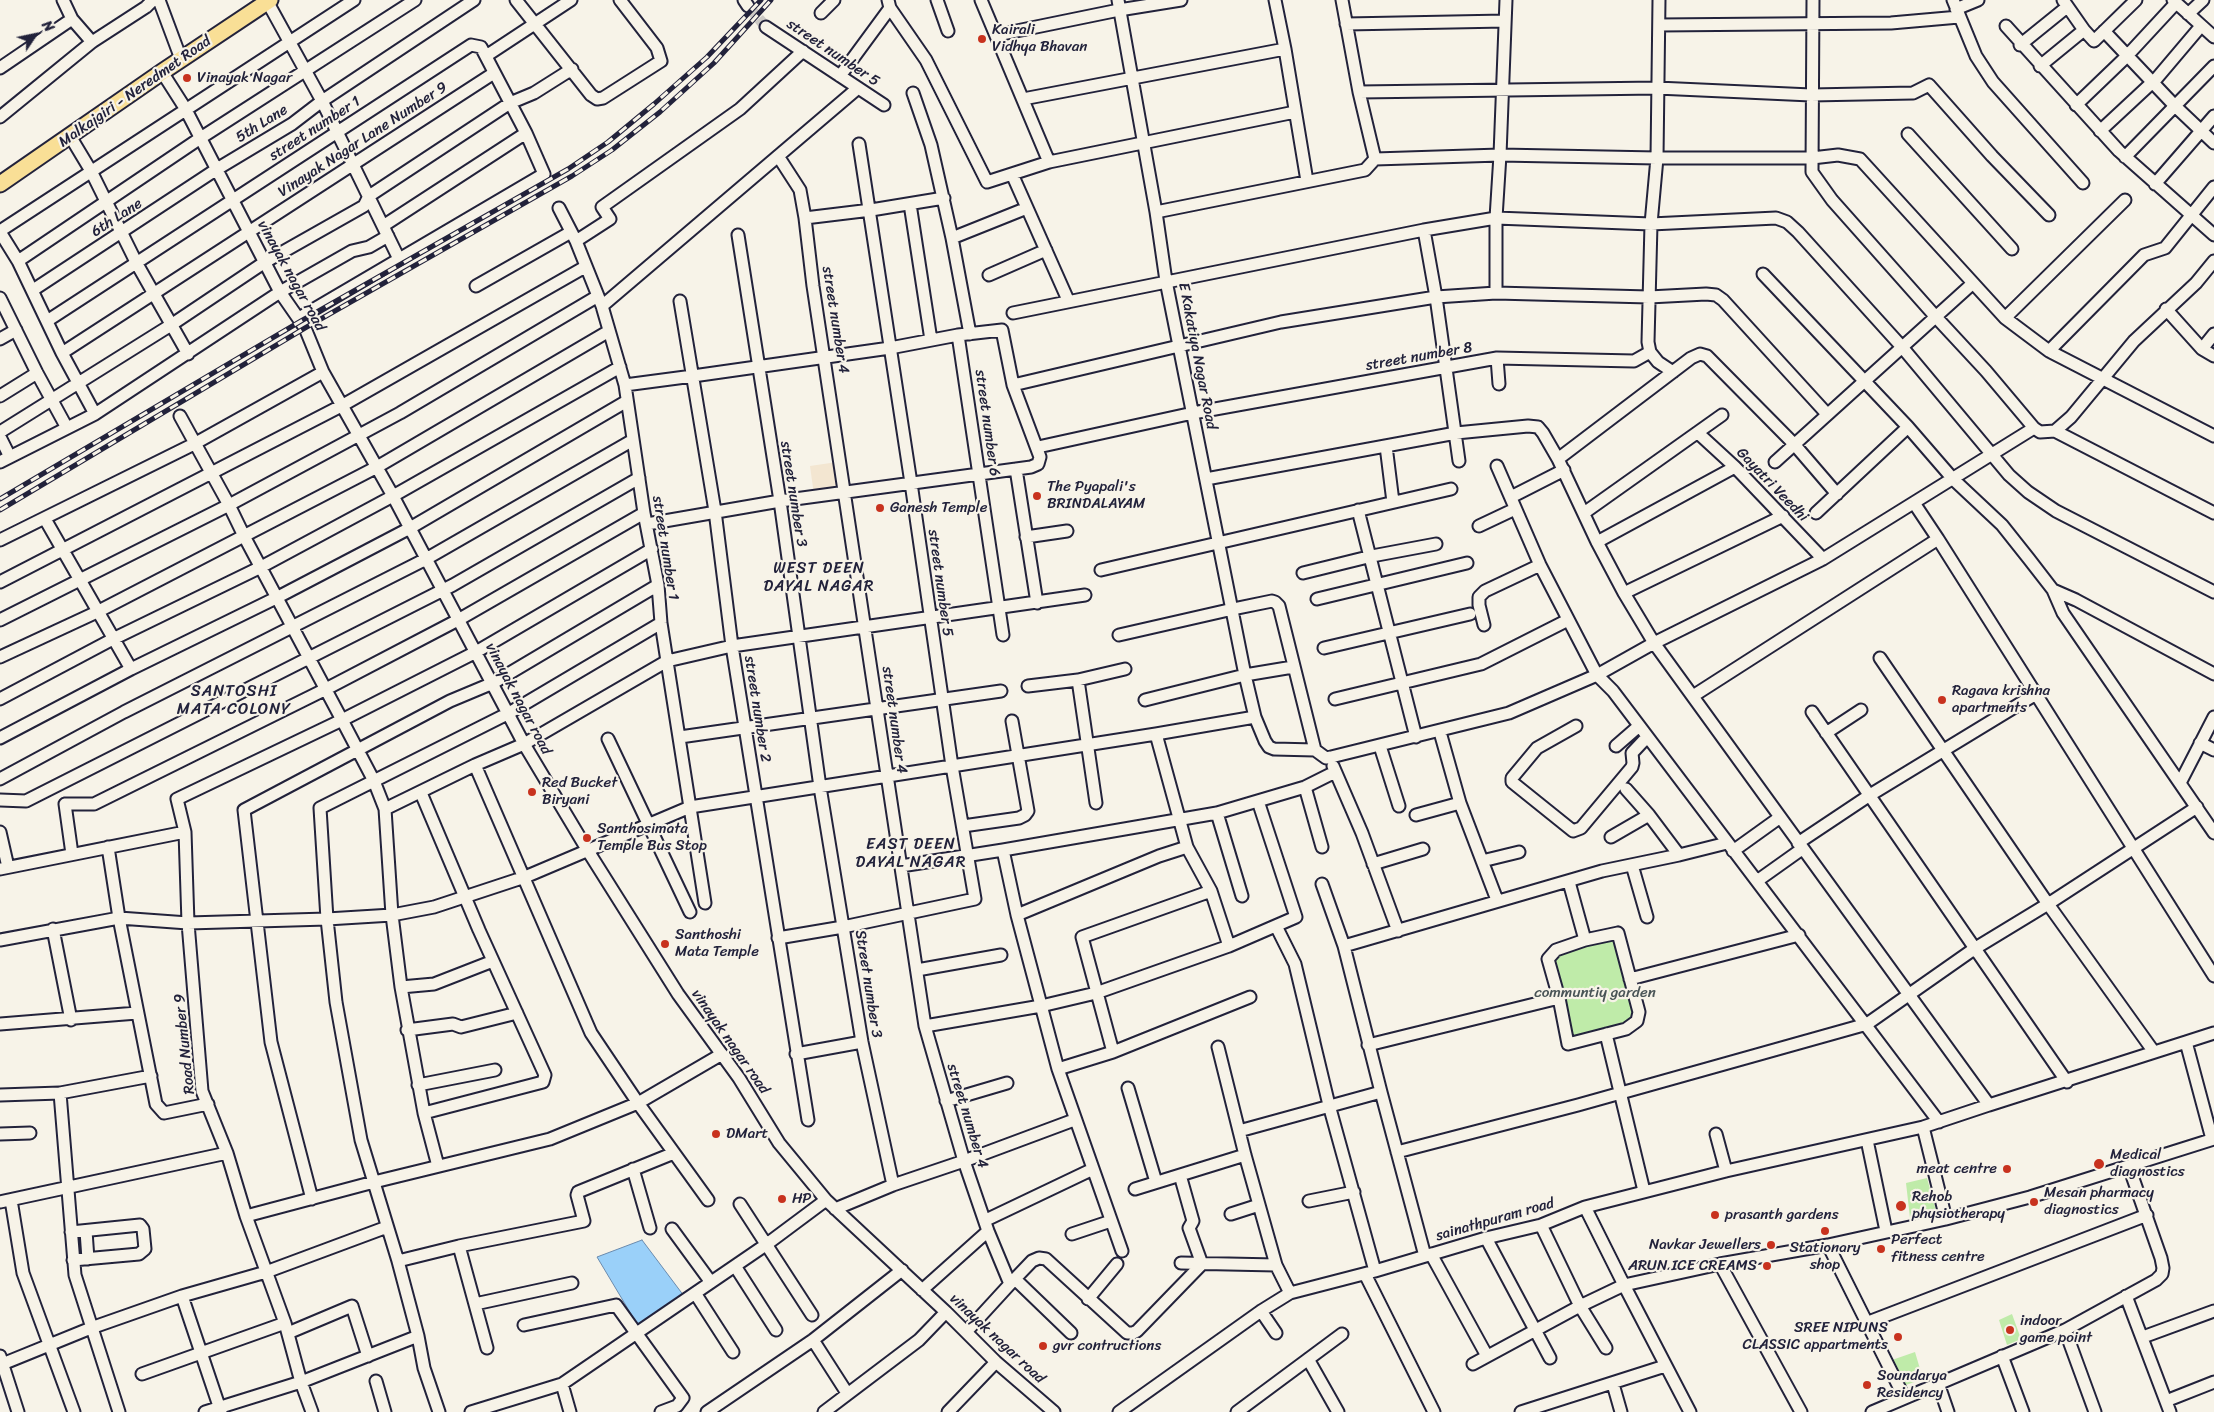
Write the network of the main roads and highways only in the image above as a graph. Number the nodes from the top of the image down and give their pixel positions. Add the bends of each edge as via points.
1 (269, 1) edge
2 (252, 5) edge
3 (0, 184) edge

1 - 2 main road, Malkajgiri - Neredmet Road
2 - 3 main road, Malkajgiri - Neredmet Road via 181,59

